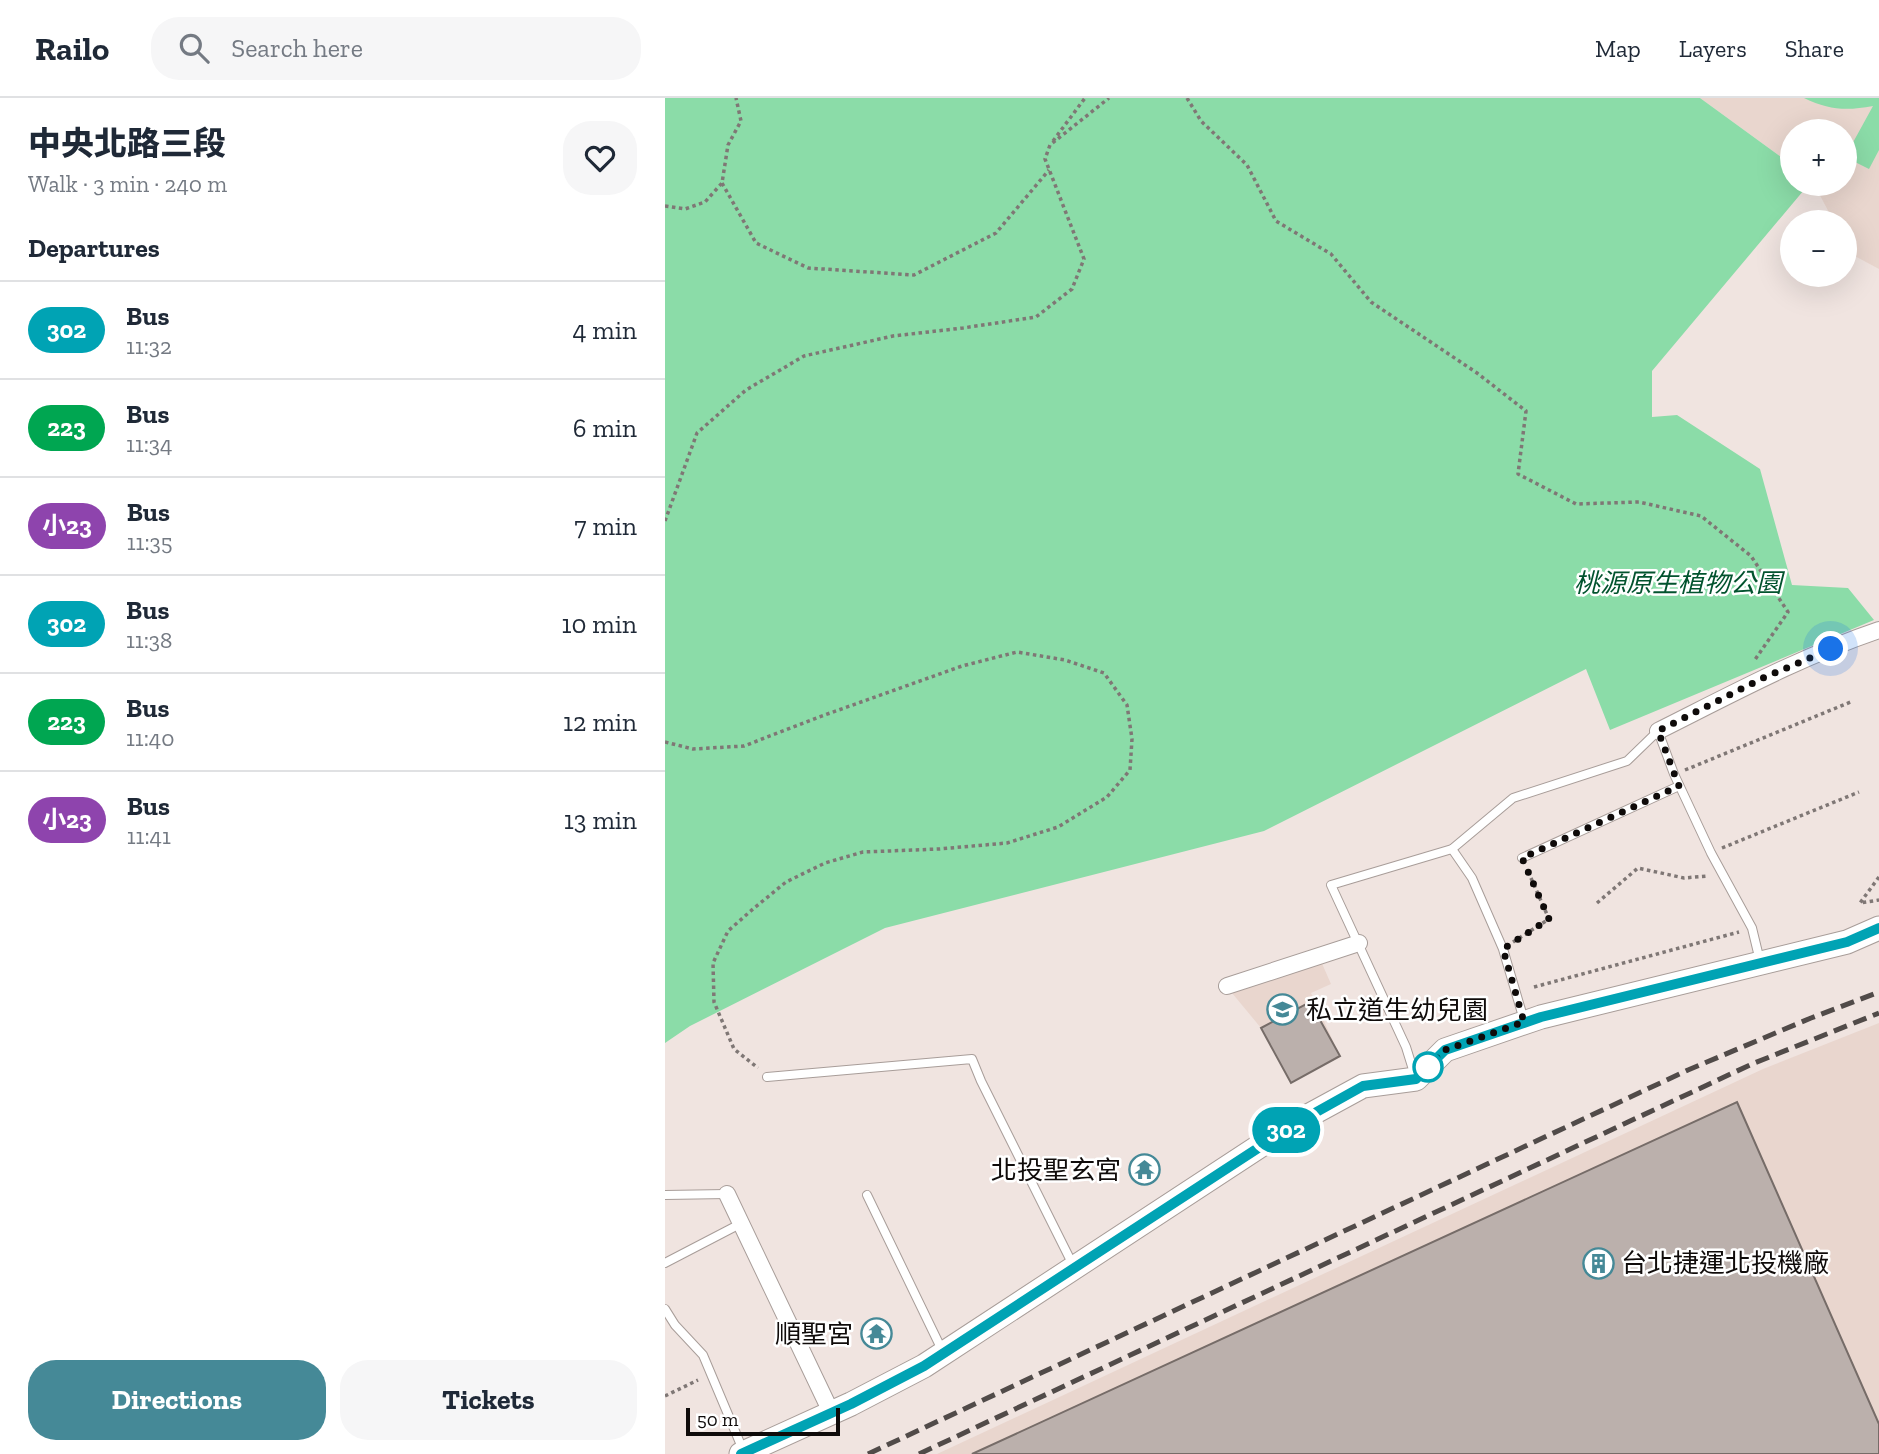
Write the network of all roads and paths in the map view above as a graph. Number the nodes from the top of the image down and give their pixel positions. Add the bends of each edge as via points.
1 (736, 98) edge
2 (1085, 98) edge
3 (1109, 98) edge
4 (1187, 98) edge
5 (1050, 145) junction
6 (1049, 169) junction
7 (722, 183) junction
8 (665, 206) edge
9 (665, 521) edge
10 (1879, 630) edge
11 (1752, 684) junction
12 (1853, 701) dead end
13 (1658, 731) junction
14 (665, 742) edge
15 (1674, 774) junction
16 (1679, 786) junction
17 (1859, 792) dead end
18 (1452, 849) junction
19 (1711, 853) junction
20 (1522, 858) joint
21 (1723, 874) junction
22 (1879, 877) edge
23 (1879, 900) edge
24 (1597, 903) dead end
25 (1879, 928) edge
26 (1741, 931) dead end
27 (1359, 943) junction
28 (1503, 949) junction
29 (1760, 963) junction
30 (1227, 986) dead end
31 (1534, 987) dead end
32 (1524, 1022) junction
33 (767, 1077) joint
34 (1416, 1079) junction
35 (665, 1195) edge
36 (727, 1195) joint
37 (867, 1195) dead end
38 (740, 1224) junction
39 (665, 1263) edge
40 (1075, 1268) junction
41 (665, 1310) edge
42 (944, 1353) junction
43 (712, 1374) junction
44 (665, 1396) edge
45 (831, 1412) junction
46 (742, 1453) edge

1 - 7 path via 741,121 728,145
2 - 5 path
3 - 5 path
4 - 11 path via 1201,121 1247,166 1276,221 1331,254 1371,302 1526,411 1518,474 1576,504 1639,502 1701,516 1751,556 1788,612 1752,664
5 - 6 path via 1045,159
6 - 7 path via 996,233 914,275 808,268 797,263 756,243
6 - 9 path via 1084,259 1072,289 1036,317 893,336 804,356 746,390 697,433
7 - 8 path via 705,202 685,209
10 - 11 street
11 - 13 street
12 - 15 path
13 - 15 lane
13 - 18 lane via 1627,761 1513,798
14 - 33 path via 693,749 744,746 962,666 1017,652 1104,673 1127,705 1130,770 1107,797 1058,827 1007,843 863,852 825,863 786,883 728,932 713,963 714,1002 734,1049
15 - 16 lane
16 - 19 lane
16 - 20 lane
17 - 19 path
18 - 27 lane via 1331,885
18 - 28 lane via 1472,878
19 - 21 lane
20 - 28 path via 1549,919
21 - 24 path via 1684,878 1638,868
21 - 29 lane via 1752,928
22 - 23 path via 1860,903
25 - 29 street via 1847,942
26 - 31 path
27 - 30 street
27 - 34 lane
28 - 32 lane
29 - 32 street
32 - 34 street via 1445,1050
33 - 40 lane via 972,1059
34 - 40 street via 1363,1086 1295,1124
35 - 36 lane
36 - 38 street
37 - 42 lane
38 - 39 lane
38 - 45 street
40 - 42 street
41 - 43 lane via 703,1355
42 - 45 street
43 - 44 path
43 - 46 lane
45 - 46 street

